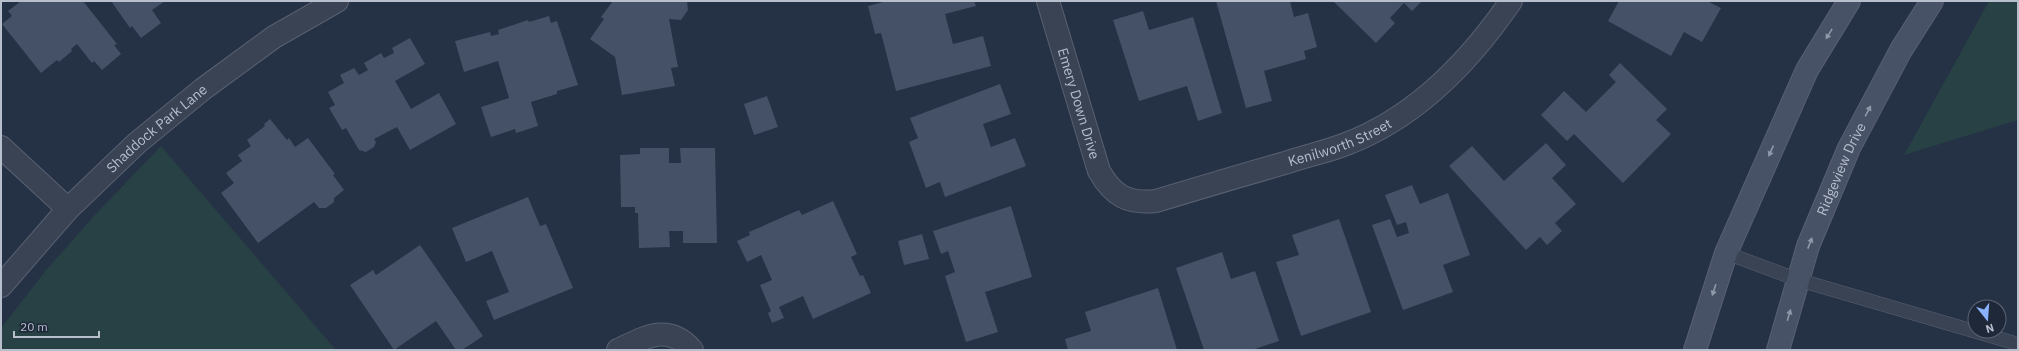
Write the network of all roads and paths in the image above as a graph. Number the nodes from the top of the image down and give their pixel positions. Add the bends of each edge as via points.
1 (337, 1) edge
2 (1048, 1) edge
3 (1511, 1) edge
4 (1849, 1) edge
5 (1932, 1) edge
6 (1, 147) edge
7 (1123, 197) joint
8 (68, 209) junction
9 (1726, 253) junction
10 (1799, 280) junction
11 (1, 286) edge
12 (2018, 344) edge
13 (685, 345) edge
14 (618, 350) edge
15 (1695, 350) edge
16 (1778, 350) edge

1 - 8 street, Shaddock Park Lane via 274,37 203,89 137,143
2 - 7 street, Emery Down Drive via 1099,170 1106,183
3 - 7 street, Kenilworth Street via 1466,60 1446,80 1414,106 1376,130 1346,144 1156,201 1142,202
4 -> 9 main road via 1807,70
10 -> 5 main road, Ridgeview Drive via 1808,246 1849,148 1901,50
6 - 8 street
8 - 11 street, Shaddock Park Lane
9 - 10 lane
9 -> 15 main road
10 - 12 lane
16 -> 10 main road, Ridgeview Drive
13 - 14 street via 674,337 659,334 644,337

